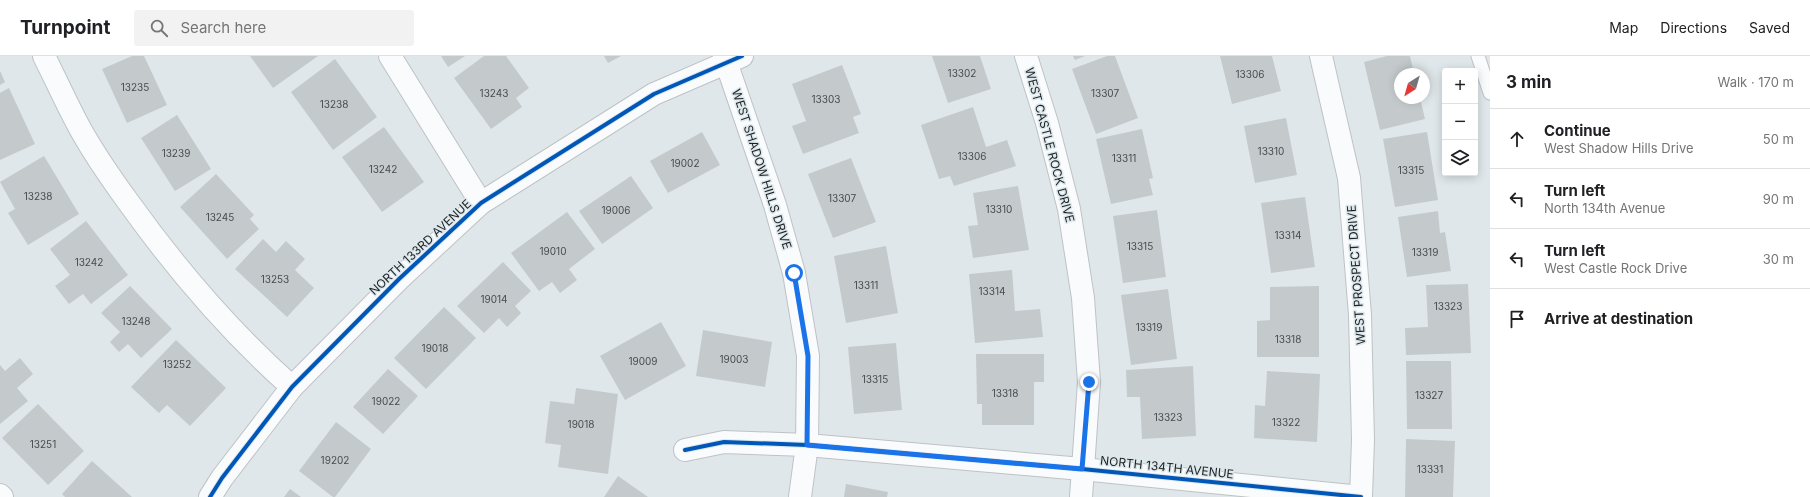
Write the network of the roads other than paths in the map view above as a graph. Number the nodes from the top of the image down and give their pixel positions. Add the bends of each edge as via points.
1 (44, 56) edge
2 (390, 56) edge
3 (1026, 56) edge
4 (1321, 56) edge
5 (1478, 56) edge
6 (731, 58) edge
7 (1490, 94) edge
8 (480, 203) junction
9 (292, 387) junction
10 (807, 445) junction
11 (686, 450) dead end
12 (1082, 469) junction
13 (210, 497) edge
14 (800, 497) edge
15 (1081, 497) edge
16 (1361, 497) edge

1 - 9 street via 77,122 149,231 206,300 266,364
2 - 8 street
3 - 12 street, WEST CASTLE ROCK DRIVE via 1069,209 1083,298 1089,382
4 - 16 street, WEST PROSPECT DRIVE via 1349,178 1360,315
5 - 7 lane
6 - 8 street, NORTH 133RD AVENUE via 654,94
6 - 10 street, WEST SHADOW HILLS DRIVE via 794,273 808,356
8 - 9 street, NORTH 133RD AVENUE via 399,279
9 - 13 street, NORTH 133RD AVENUE
10 - 11 street, NORTH 134TH AVENUE via 724,442
10 - 12 street, NORTH 134TH AVENUE
10 - 14 street, WEST SHADOW HILLS DRIVE
12 - 15 street, WEST CASTLE ROCK DRIVE
12 - 16 street, NORTH 134TH AVENUE

